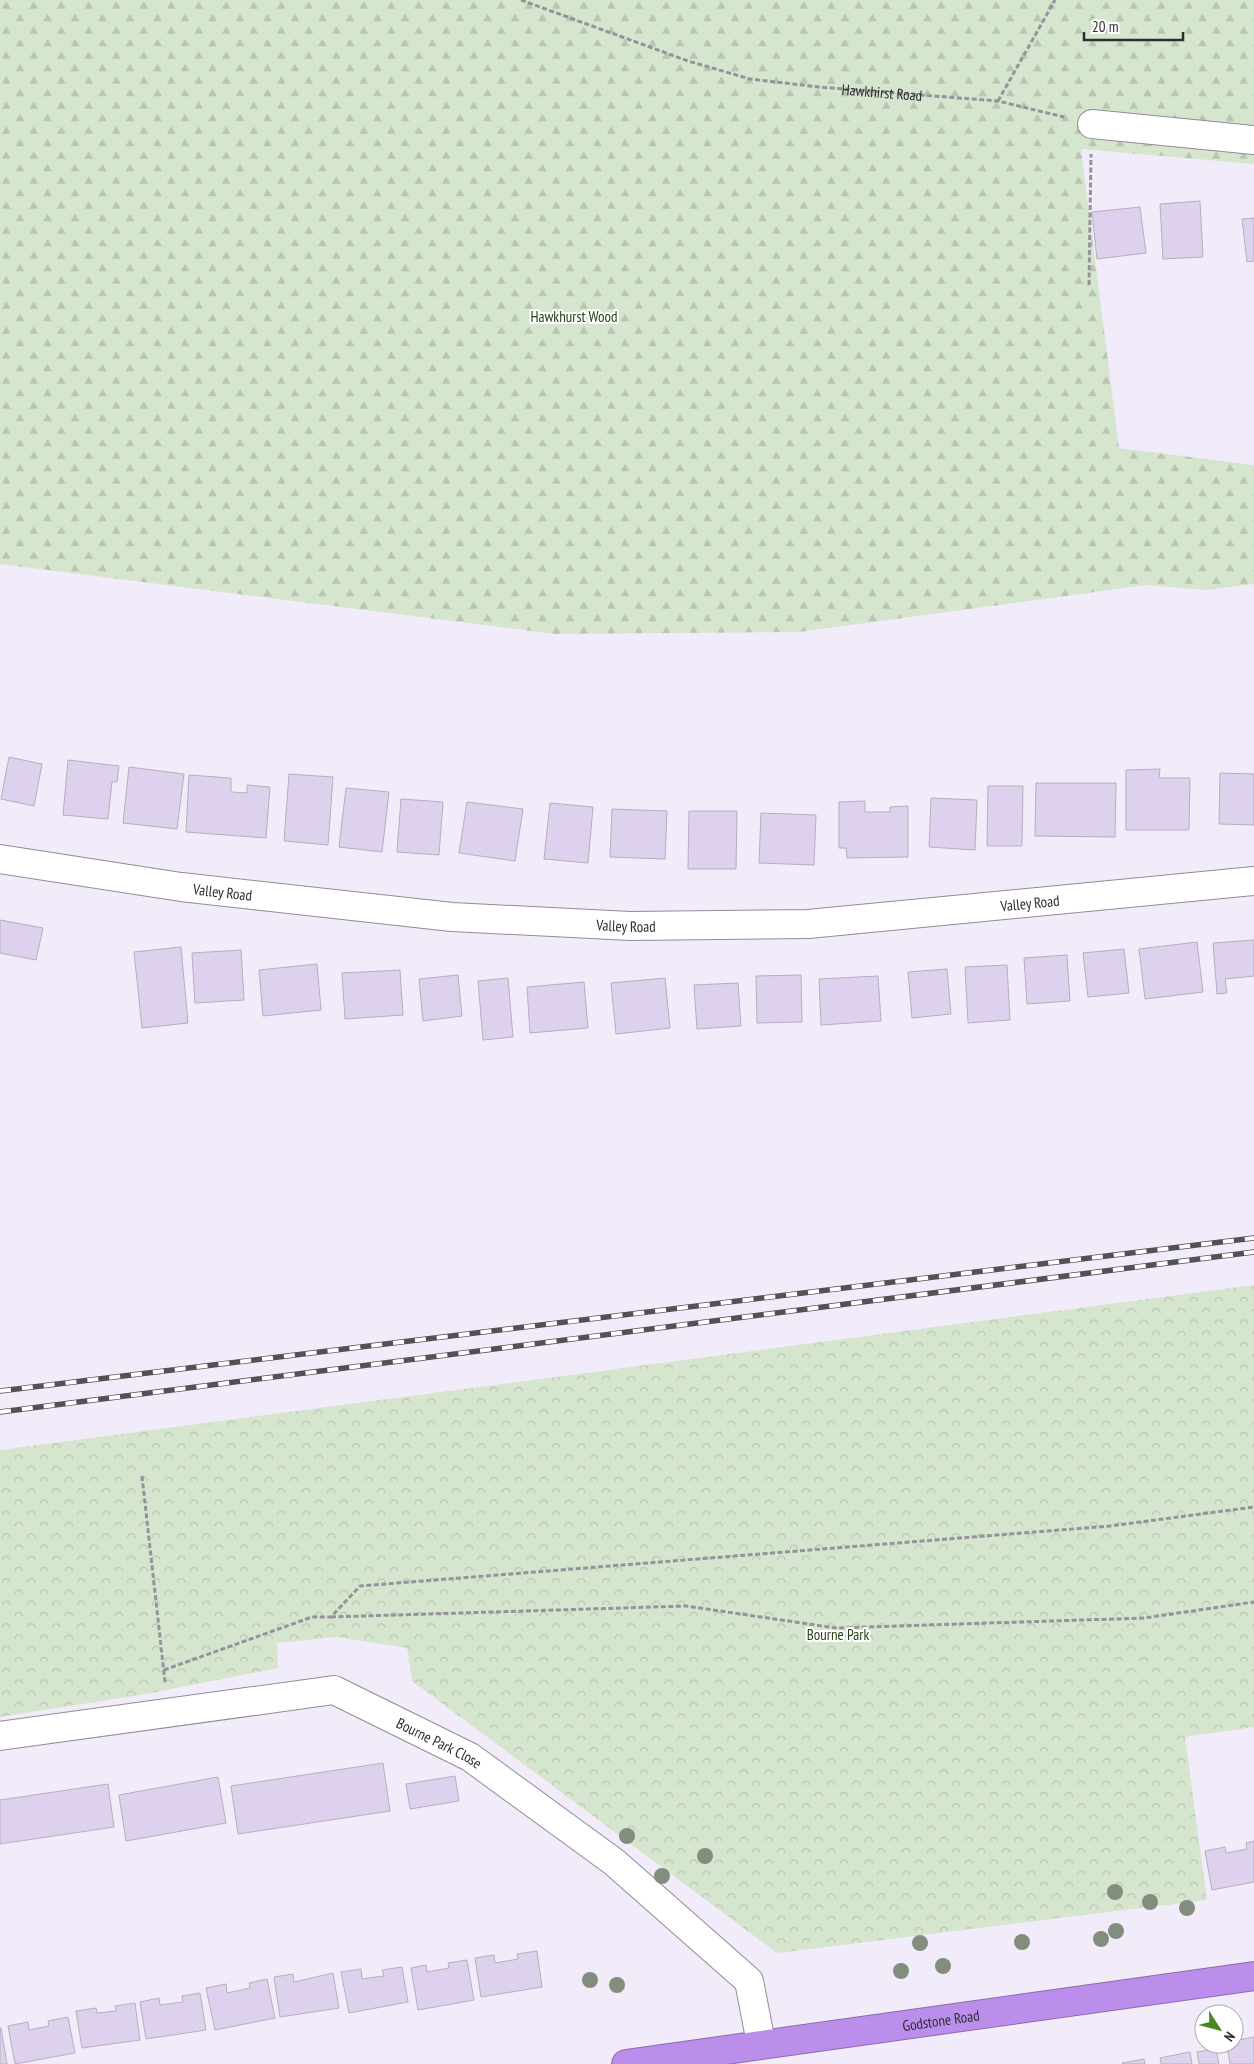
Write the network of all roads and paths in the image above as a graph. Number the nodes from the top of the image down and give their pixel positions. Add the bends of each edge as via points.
1 (521, 0) edge
2 (1055, 0) edge
3 (998, 101) junction
4 (1092, 124) joint
5 (1254, 140) edge
6 (1091, 177) dead end
7 (1089, 285) dead end
8 (0, 859) edge
9 (1254, 881) edge
10 (142, 1476) dead end
11 (1254, 1507) edge
12 (1254, 1602) edge
13 (331, 1617) junction
14 (164, 1670) junction
15 (168, 1713) junction
16 (0, 1736) edge
17 (1254, 1976) edge
18 (761, 2043) junction
19 (626, 2064) edge

1 - 3 path, Hawkhirst Road via 688,61 750,79
2 - 3 path
3 - 4 path, Hawkhirst Road
4 - 5 street
6 - 7 path
8 - 9 street, Valley Road via 181,887 452,917 630,926 808,924
10 - 14 path
11 - 13 path via 1110,1526 360,1586
12 - 13 path via 1144,1618 836,1628 686,1606
13 - 14 path via 312,1617
14 - 15 path
15 - 16 street, Bourne Park Close
15 - 18 street, Bourne Park Close via 334,1690 470,1757 614,1862 749,1981
17 - 18 highway, Godstone Road
18 - 19 highway, Godstone Road

